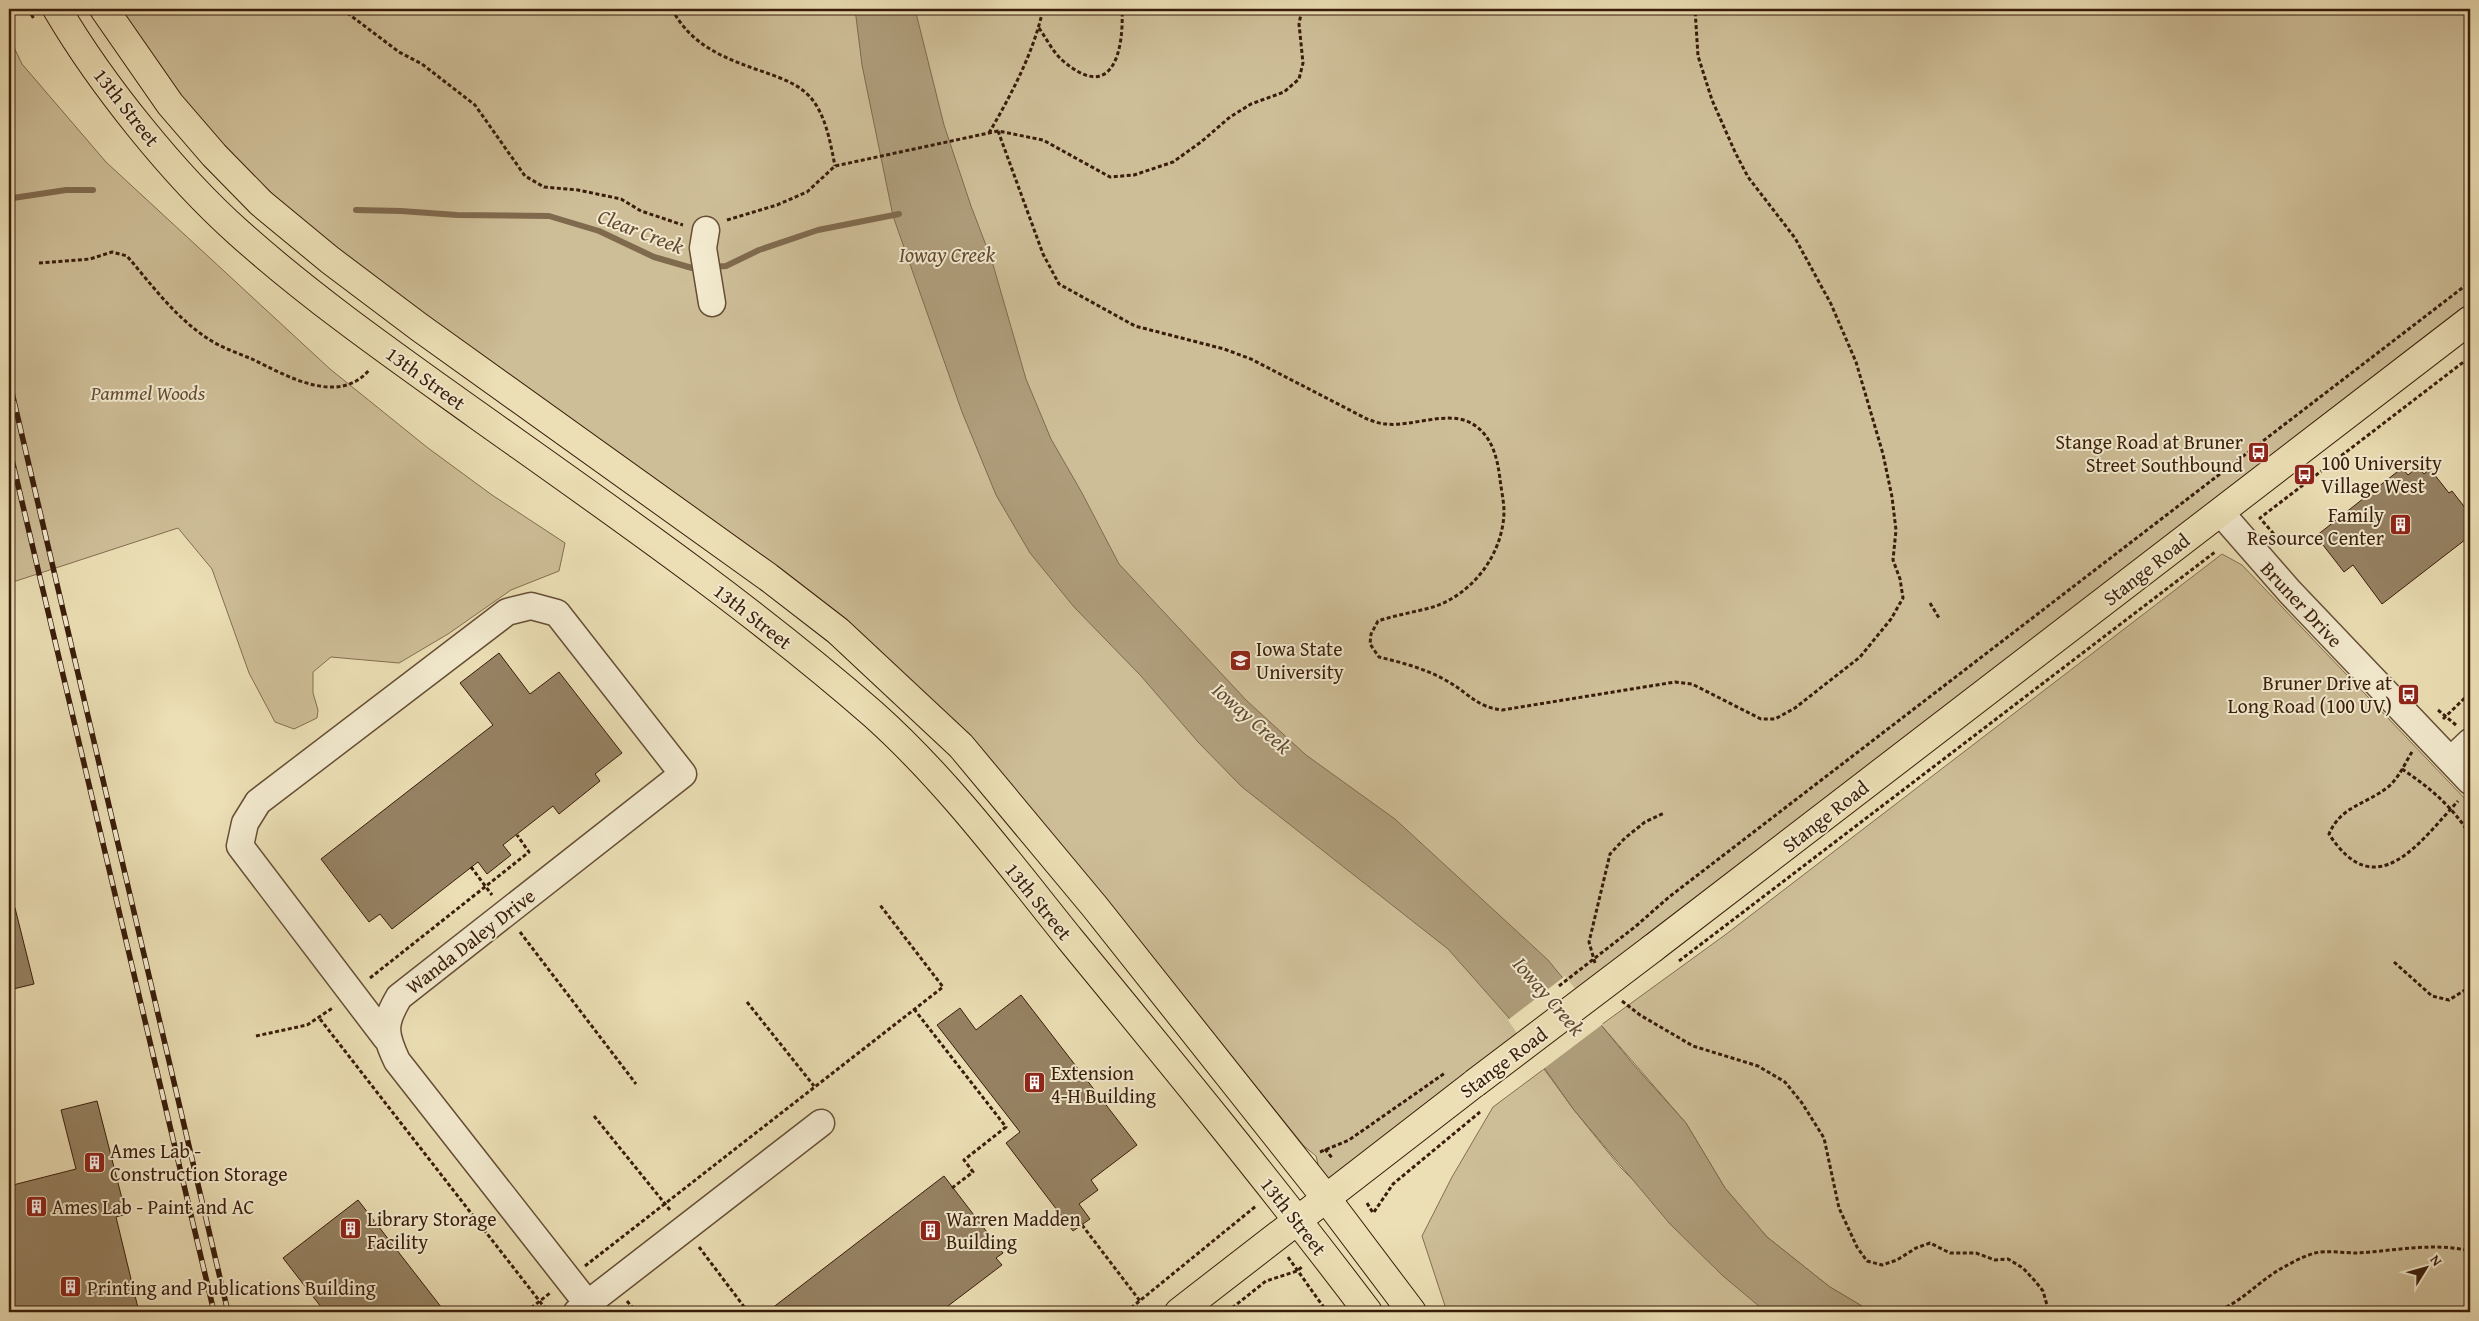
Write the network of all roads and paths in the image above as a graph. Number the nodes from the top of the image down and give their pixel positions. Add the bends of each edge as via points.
1 (28, 9) edge
2 (104, 9) edge
3 (342, 9) edge
4 (672, 9) edge
5 (1043, 9) edge
6 (1122, 9) edge
7 (1302, 9) edge
8 (1695, 9) edge
9 (46, 15) edge
10 (1039, 28) junction
11 (998, 131) junction
12 (989, 133) junction
13 (835, 166) junction
14 (705, 239) junction
15 (39, 263) dead end
16 (2470, 282) edge
17 (712, 303) dead end
18 (2470, 320) edge
19 (2470, 357) edge
20 (362, 364) dead end
21 (370, 369) junction
22 (378, 374) dead end
23 (2220, 512) junction
24 (2284, 546) dead end
25 (2215, 552) dead end
26 (1930, 603) dead end
27 (1939, 618) dead end
28 (2470, 693) edge
29 (2432, 704) dead end
30 (2445, 717) junction
31 (2466, 735) edge
32 (2415, 747) dead end
33 (2451, 760) junction
34 (2402, 769) junction
35 (2466, 789) edge
36 (2451, 809) junction
37 (1664, 813) dead end
38 (517, 834) dead end
39 (2470, 835) edge
40 (471, 868) dead end
41 (486, 887) junction
42 (880, 905) dead end
43 (506, 913) junction
44 (1636, 926) dead end
45 (2394, 962) dead end
46 (1675, 964) dead end
47 (1597, 967) dead end
48 (2470, 982) edge
49 (352, 993) junction
50 (1615, 995) dead end
51 (747, 1002) dead end
52 (914, 1009) junction
53 (320, 1018) junction
54 (256, 1036) dead end
55 (386, 1038) junction
56 (1452, 1068) dead end
57 (636, 1084) dead end
58 (814, 1086) junction
59 (1483, 1110) dead end
60 (821, 1123) dead end
61 (1325, 1149) junction
62 (1316, 1156) dead end
63 (1333, 1159) dead end
64 (952, 1188) dead end
65 (1326, 1198) junction
66 (1253, 1200) dead end
67 (1367, 1203) dead end
68 (1258, 1204) dead end
69 (1254, 1207) junction
70 (1374, 1212) junction
71 (1370, 1215) dead end
72 (1297, 1220) junction
73 (1082, 1225) dead end
74 (2470, 1252) edge
75 (1291, 1260) dead end
76 (1297, 1271) junction
77 (568, 1278) junction
78 (1140, 1301) junction
79 (539, 1302) junction
80 (586, 1310) edge
81 (526, 1312) edge
82 (548, 1312) edge
83 (1126, 1312) edge
84 (1179, 1312) edge
85 (1227, 1312) edge
86 (1327, 1312) edge
87 (1368, 1312) edge
88 (1412, 1312) edge
89 (2049, 1312) edge
90 (2214, 1312) edge

1 - 9 path
2 - 65 main road, 13th Street via 170,104 261,203 419,327 768,577 838,631 961,746 1025,821
3 - 14 path via 475,105 525,176 544,187 597,193 621,200 641,212 684,226
4 - 13 path via 694,40 709,50 788,81 806,93 818,108
5 - 10 path
6 - 10 path via 1122,44 1114,66 1101,76 1087,77 1060,59
7 - 11 path via 1299,24 1304,63 1298,79 1284,92 1251,104 1230,117 1173,162 1134,175 1110,177 1044,140
8 - 11 path via 1698,56 1712,100 1735,152 1748,177 1795,238 1831,304 1856,362 1883,454 1894,511 1893,560 1903,598 1891,619 1860,657 1795,708 1775,719 1761,719 1692,684 1675,682 1502,710 1487,708 1451,684 1413,666 1379,657 1370,644 1378,621 1450,599 1475,580 1493,554 1502,532 1504,511 1498,466 1492,446 1480,428 1466,420 1386,424 1368,419 1251,359 1135,326 1060,284 1043,254
9 - 72 main road, 13th Street via 104,79 143,130 236,231 307,291 749,612 877,718 933,775 1004,857
10 - 12 path via 1011,96
11 - 12 path
12 - 13 path
13 - 14 path via 808,192 777,205 736,216
14 - 17 street
15 - 21 path via 90,259 120,252 169,305 207,339 301,382 333,388 361,380
16 - 44 path via 1684,885
18 - 23 main road, Stange Road
19 - 24 path via 2260,518
20 - 21 path
21 - 22 path
23 - 33 street, Bruner Drive via 2290,592
23 - 65 main road, Stange Road, bridge
25 - 46 path
26 - 27 path
28 - 30 path
29 - 30 path
30 - 31 path
31 - 33 street
32 - 34 path
33 - 35 street, Bruner Drive
34 - 36 path via 2436,793
34 - 36 path via 2390,785 2344,812 2334,823 2329,834 2340,852 2359,864 2378,869 2403,859
35 - 36 path
36 - 39 path
37 - 47 path via 1646,822 1610,854 1589,942
38 - 41 path via 529,852
40 - 41 path
41 - 43 path
41 - 49 path
42 - 52 path via 943,987
43 - 49 street, Wanda Daley Drive via 683,774 557,613 531,606 507,612 258,802 245,823 240,846
43 - 55 street, Wanda Daley Drive via 399,997 388,1017
43 - 57 path
45 - 48 path via 2432,996 2449,1000
49 - 53 path
49 - 55 street
50 - 89 path via 1640,1016 1693,1046 1758,1066 1785,1082 1824,1138 1839,1208 1857,1247 1868,1261 1882,1265 1930,1244 1950,1253 1976,1253 1996,1260 2008,1259 2023,1268 2043,1291
51 - 58 path
52 - 58 path
52 - 64 path via 1006,1127 964,1160 973,1172
53 - 54 path via 307,1025
53 - 79 path
55 - 77 street via 397,1061
56 - 61 path via 1348,1140
58 - 77 path
59 - 70 path via 1394,1184
60 - 80 street
61 - 62 path
61 - 63 path
65 - 72 main road, Stange Road
65 - 88 main road, 13th Street
66 - 69 path
67 - 70 path
68 - 69 path
69 - 78 path
70 - 71 path
72 - 84 main road, Stange Road
72 - 87 main road, 13th Street
73 - 78 path
74 - 90 path via 2449,1248 2397,1248 2316,1253 2283,1268 2234,1303
75 - 76 path
76 - 85 path via 1266,1281
76 - 86 path
77 - 79 path
77 - 80 street
78 - 83 path
79 - 81 path
79 - 82 path

